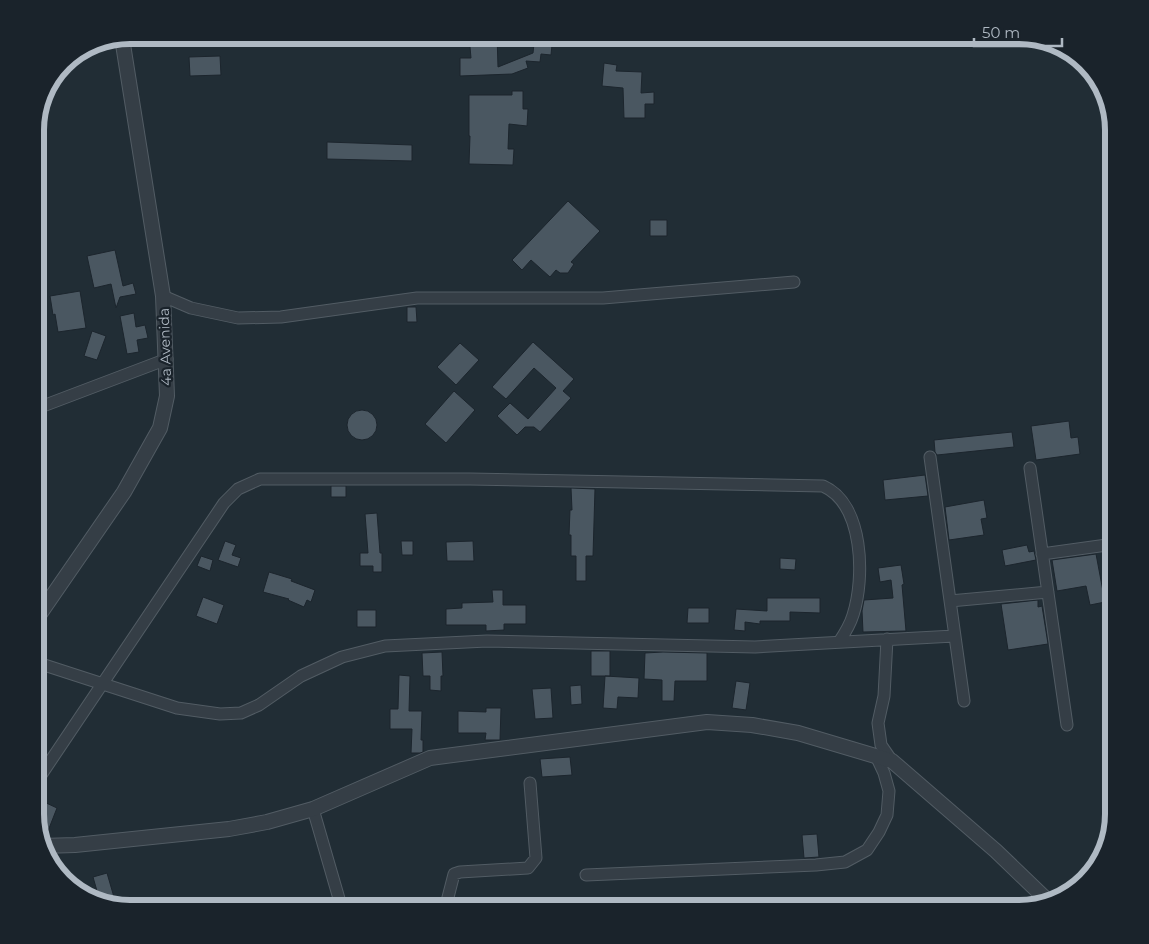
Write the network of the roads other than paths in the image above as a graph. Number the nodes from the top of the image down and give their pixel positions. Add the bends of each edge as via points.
1 (123, 44) edge
2 (794, 282) dead end
3 (163, 296) junction
4 (167, 359) junction
5 (44, 404) edge
6 (930, 456) dead end
7 (1030, 468) dead end
8 (1105, 545) edge
9 (1042, 554) junction
10 (1048, 592) junction
11 (950, 601) junction
12 (44, 608) edge
13 (954, 636) junction
14 (887, 639) junction
15 (839, 642) junction
16 (44, 665) edge
17 (103, 684) junction
18 (964, 701) dead end
19 (1066, 725) dead end
20 (876, 756) junction
21 (892, 761) junction
22 (44, 771) edge
23 (530, 783) dead end
24 (312, 809) junction
25 (50, 846) edge
26 (586, 874) dead end
27 (1044, 897) edge
28 (339, 900) edge
29 (447, 900) edge

1 - 3 street, 4a Avenida
2 - 3 street via 602,298 417,298 281,317 238,318 191,308
3 - 4 street, 4a Avenida
4 - 5 street
4 - 12 street, 4a Avenida via 168,396 160,428 124,492
6 - 11 street
7 - 9 street
8 - 9 street
9 - 10 street
10 - 11 street
10 - 19 street
11 - 13 street
13 - 14 street
13 - 18 street
14 - 15 street
14 - 21 street via 884,696 878,723 881,745
15 - 17 street via 755,647 487,641 386,646 342,657 301,676 259,706 227,714 177,708
15 - 17 street via 857,599 859,552 844,503 836,493 823,486 470,479 260,479 238,489 224,503
16 - 17 street
17 - 22 street
20 - 21 street
20 - 24 street via 798,733 707,722 430,758
20 - 26 street via 889,791 887,814 867,850 845,862
21 - 27 street
23 - 29 street via 536,858 532,864 528,868 454,874
24 - 25 street via 230,829
24 - 28 street

